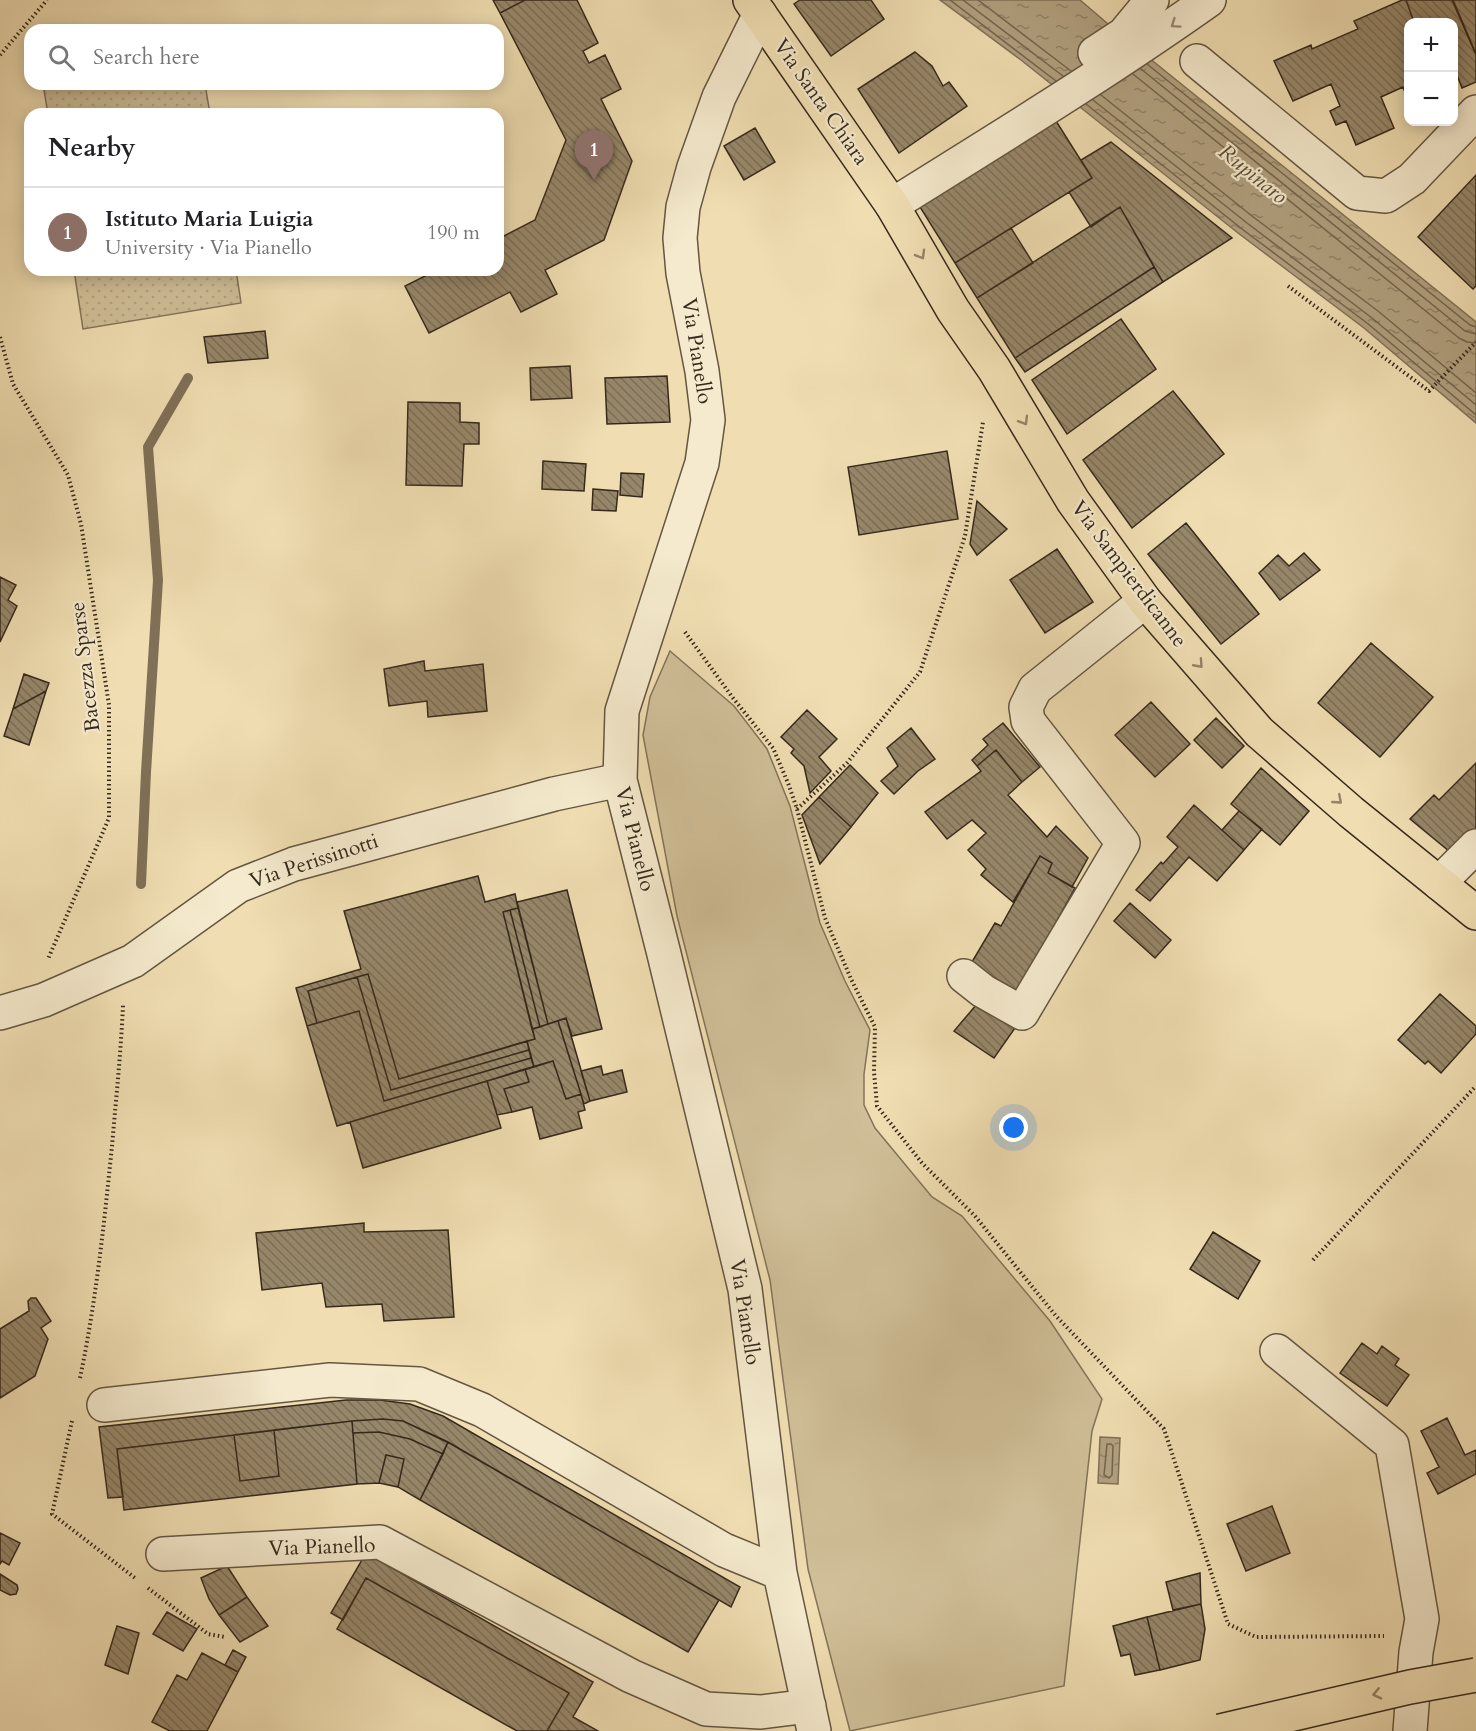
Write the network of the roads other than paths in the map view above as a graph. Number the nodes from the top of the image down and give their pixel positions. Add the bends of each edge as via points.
1 (1152, 0) edge
2 (1209, 0) edge
3 (755, 7) edge
4 (1132, 41) junction
5 (1197, 61) dead end
6 (1476, 112) edge
7 (887, 198) junction
8 (1145, 601) junction
9 (620, 780) junction
10 (1476, 846) edge
11 (1439, 883) junction
12 (1476, 913) edge
13 (964, 975) dead end
14 (0, 1013) edge
15 (1277, 1351) dead end
16 (104, 1405) dead end
17 (163, 1554) dead end
18 (780, 1573) junction
19 (1476, 1675) edge
20 (812, 1719) edge
21 (1220, 1731) edge
22 (1410, 1731) edge

1 - 4 street
2 -> 4 street
3 - 7 main road, Via Santa Chiara
3 - 9 street, Via Pianello via 694,167 683,207 683,273 708,420 702,463 622,711
4 - 7 street
5 - 6 street via 1357,193 1386,196 1412,179
7 -> 8 main road, Via Sampierdicanne via 1073,501
8 -> 11 main road, Via Sampierdicanne via 1259,732
8 - 13 street via 1035,689 1026,707 1029,721 1124,843 1022,1013 982,991
9 - 14 street, Via Perissinotti via 294,864 238,886 133,961 44,1000
9 - 18 street, Via Pianello via 745,1289
10 - 11 street
11 - 12 main road, Via Sampierdicanne
15 - 22 street via 1392,1445 1422,1619
16 - 18 street via 330,1380 419,1384 482,1410 723,1550
17 - 20 street, Via Pianello via 380,1542 631,1676 706,1709
18 - 20 street, Via Pianello
19 -> 21 main road, bridge

